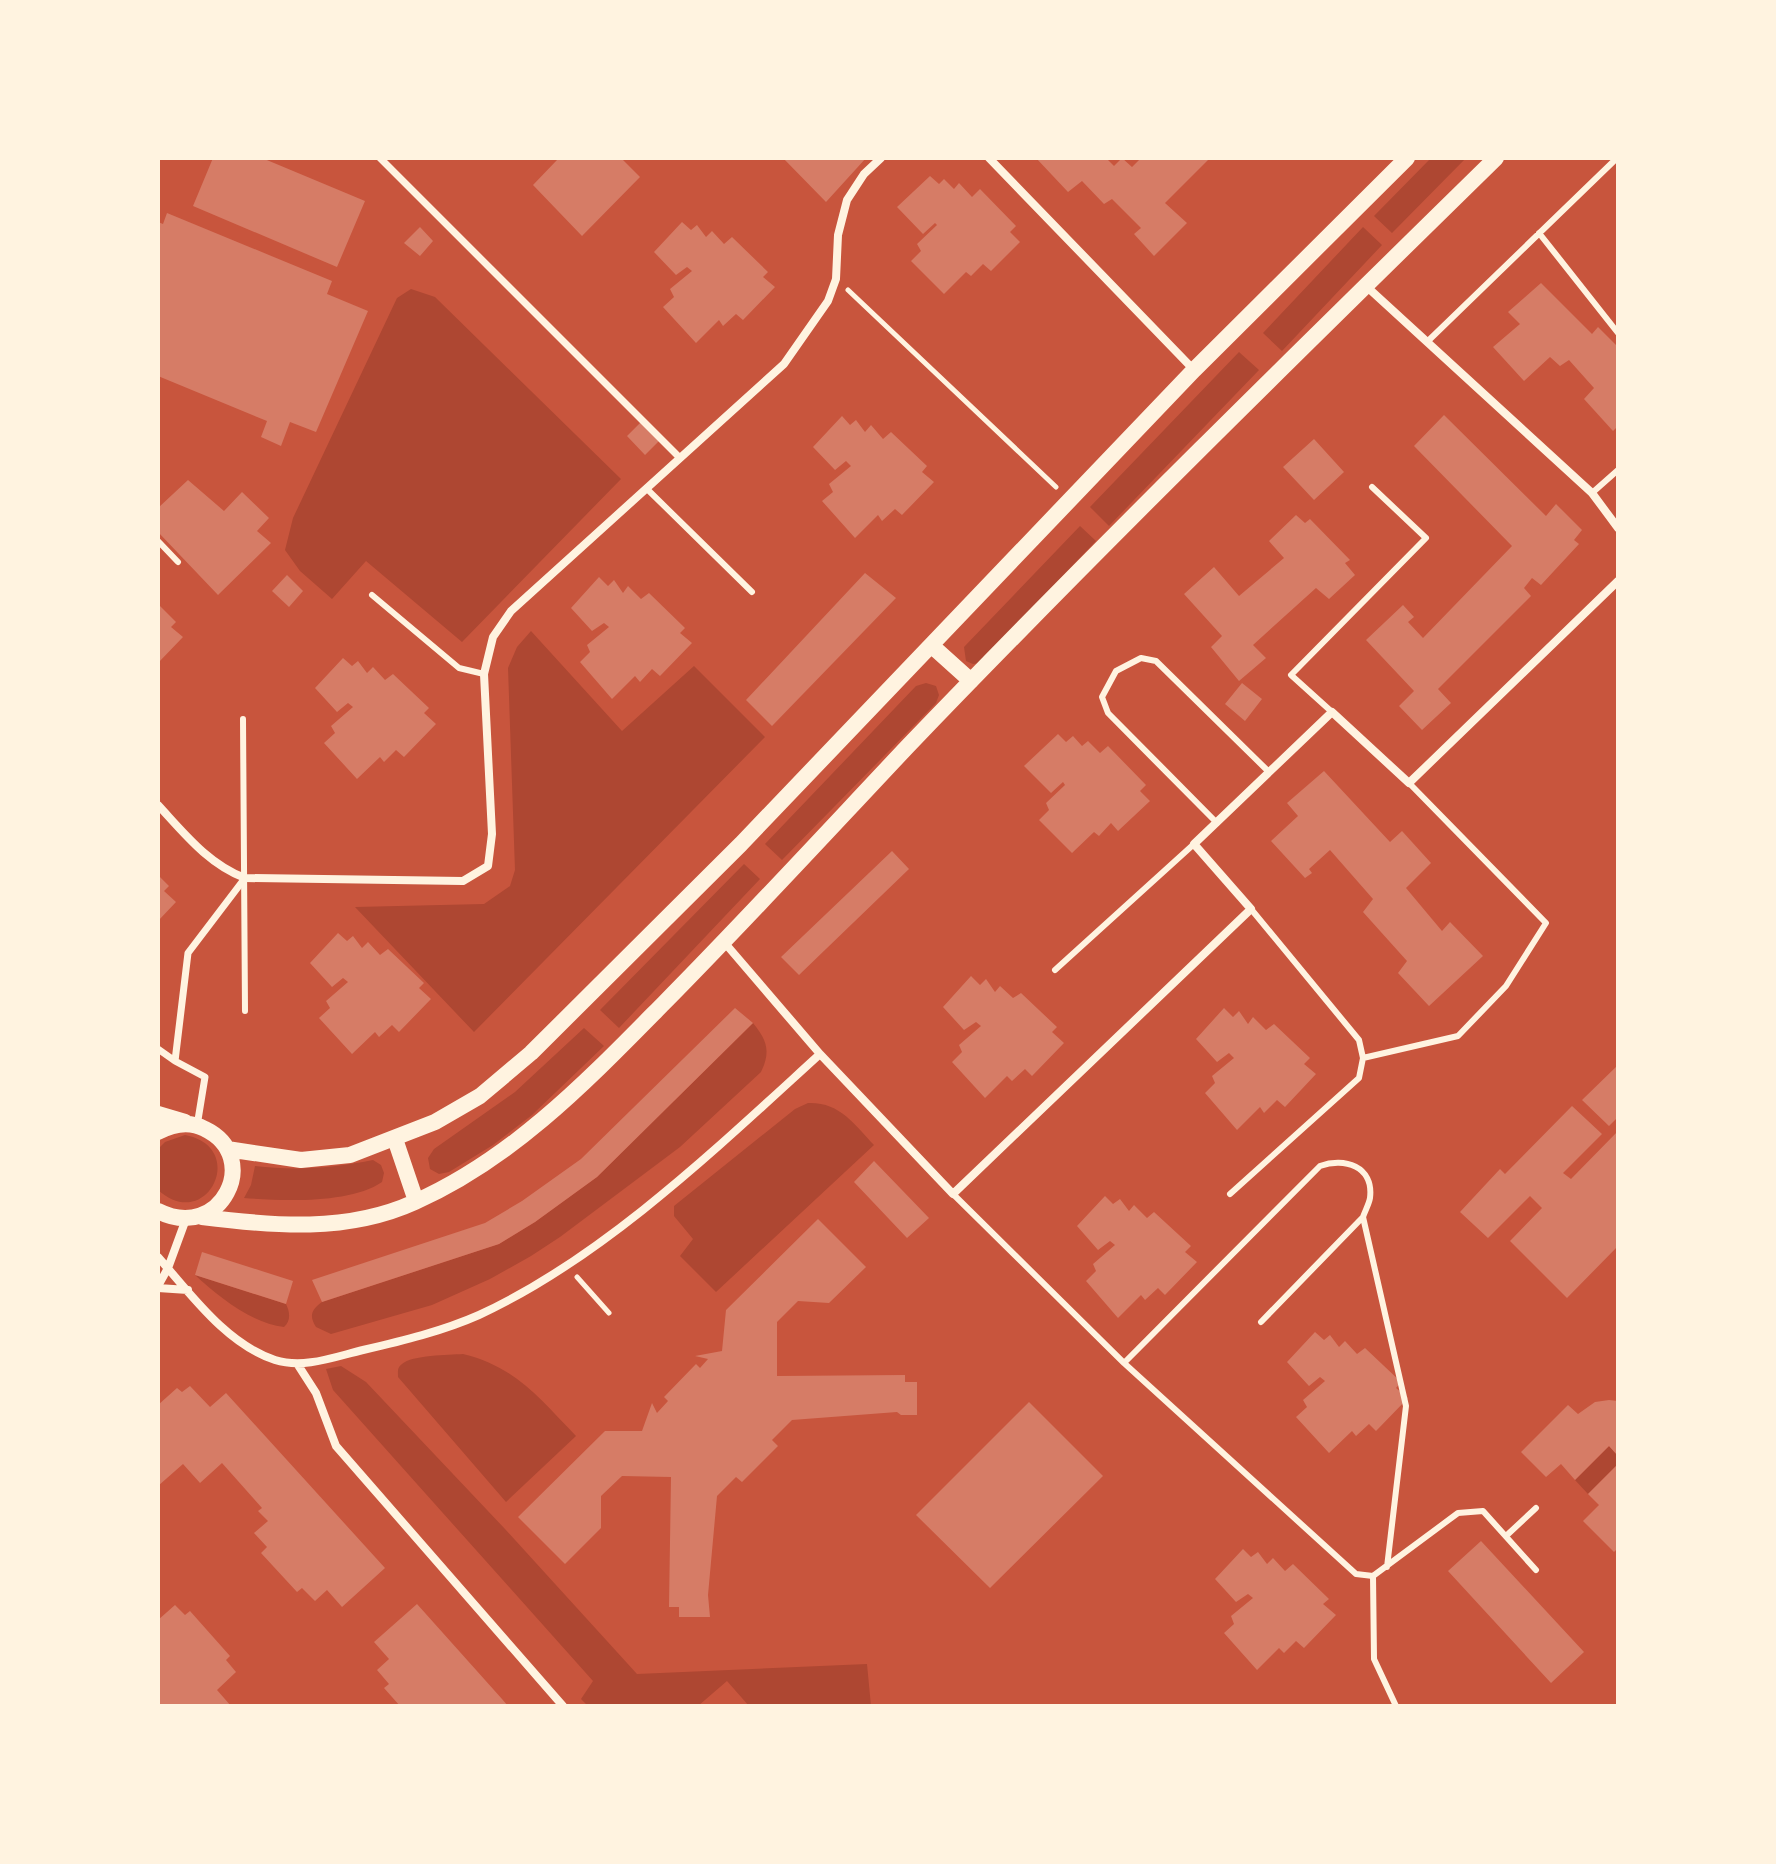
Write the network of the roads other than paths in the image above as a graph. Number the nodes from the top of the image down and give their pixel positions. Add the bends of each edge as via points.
1 (380, 158) edge
2 (881, 158) edge
3 (989, 158) edge
4 (1407, 158) edge
5 (1496, 158) edge
6 (1617, 158) edge
7 (1539, 233) junction
8 (1366, 286) junction
9 (1618, 333) edge
10 (1428, 341) junction
11 (1194, 370) junction
12 (680, 458) junction
13 (1618, 470) edge
14 (645, 487) junction
15 (1372, 487) dead end
16 (1592, 493) junction
17 (1618, 528) edge
18 (158, 541) edge
19 (178, 562) dead end
20 (1618, 581) edge
21 (752, 592) dead end
22 (372, 595) dead end
23 (931, 645) junction
24 (484, 674) junction
25 (971, 681) junction
26 (1332, 712) junction
27 (243, 719) dead end
28 (1269, 772) junction
29 (1409, 783) junction
30 (158, 805) edge
31 (1217, 823) junction
32 (1194, 844) junction
33 (245, 878) junction
34 (1251, 909) junction
35 (724, 942) junction
36 (1055, 970) dead end
37 (245, 1011) dead end
38 (158, 1049) edge
39 (820, 1054) junction
40 (1363, 1058) junction
41 (175, 1061) junction
42 (158, 1114) edge
43 (194, 1125) junction
44 (158, 1132) edge
45 (395, 1139) junction
46 (227, 1149) junction
47 (953, 1194) junction
48 (1230, 1194) dead end
49 (416, 1201) junction
50 (158, 1211) edge
51 (1363, 1217) junction
52 (194, 1218) junction
53 (158, 1257) edge
54 (168, 1268) junction
55 (158, 1287) edge
56 (188, 1290) junction
57 (1261, 1322) dead end
58 (1124, 1363) junction
59 (298, 1365) junction
60 (1536, 1508) dead end
61 (1506, 1536) junction
62 (1387, 1567) junction
63 (1536, 1570) dead end
64 (1373, 1576) junction
65 (563, 1706) edge
66 (1396, 1706) edge

1 - 12 street
2 - 12 street via 847,200 828,301 784,364
3 - 11 street
4 - 11 main road
5 - 8 main road
6 - 7 lane
7 - 9 lane
7 - 10 lane
8 - 10 street
8 - 25 main road
10 - 16 street
11 - 23 main road
12 - 14 street
13 - 16 lane
14 - 21 lane
14 - 24 street via 511,611 493,637
15 - 26 lane via 1426,538 1291,675
16 - 17 street
18 - 19 lane
20 - 29 street
22 - 24 lane via 459,668
23 - 25 main road
23 - 45 main road via 531,1053 480,1096
24 - 33 street via 492,834 488,866 463,881
25 - 35 main road
26 - 28 street
26 - 29 street
27 - 33 lane
28 - 31 street
28 - 31 lane via 1156,661 1141,658 1116,671 1102,697 1108,713
29 - 40 lane via 1546,923 1506,986 1458,1036
30 - 33 street via 206,855
31 - 32 street
32 - 34 street
32 - 36 lane
33 - 37 lane
33 - 41 street via 188,953
34 - 40 lane via 1359,1040
34 - 47 street
35 - 39 street
35 - 49 main road via 562,1103 507,1149
38 - 41 street
39 - 47 street
39 - 59 street via 662,1193 566,1264 478,1315 407,1340
40 - 48 lane via 1359,1078
41 - 43 street via 205,1077
42 - 43 main road
43 - 44 main road
43 - 46 main road via 210,1131
45 - 46 main road via 350,1155 301,1160
45 - 49 main road
46 - 52 main road via 232,1181 226,1196 216,1208
47 - 58 lane
49 - 52 main road via 379,1216 317,1225
50 - 52 main road via 170,1218
51 - 57 lane
51 - 58 lane via 1370,1197 1366,1177 1356,1164 1334,1160 1320,1166
51 - 62 lane via 1406,1406
52 - 54 street
53 - 54 street
54 - 55 street
54 - 56 street
55 - 56 street
56 - 59 street via 251,1349
58 - 64 lane via 1356,1574
59 - 65 street via 316,1393 336,1446
60 - 61 lane
61 - 62 lane via 1483,1511 1458,1513
61 - 63 lane
62 - 64 lane
64 - 66 lane via 1374,1659

